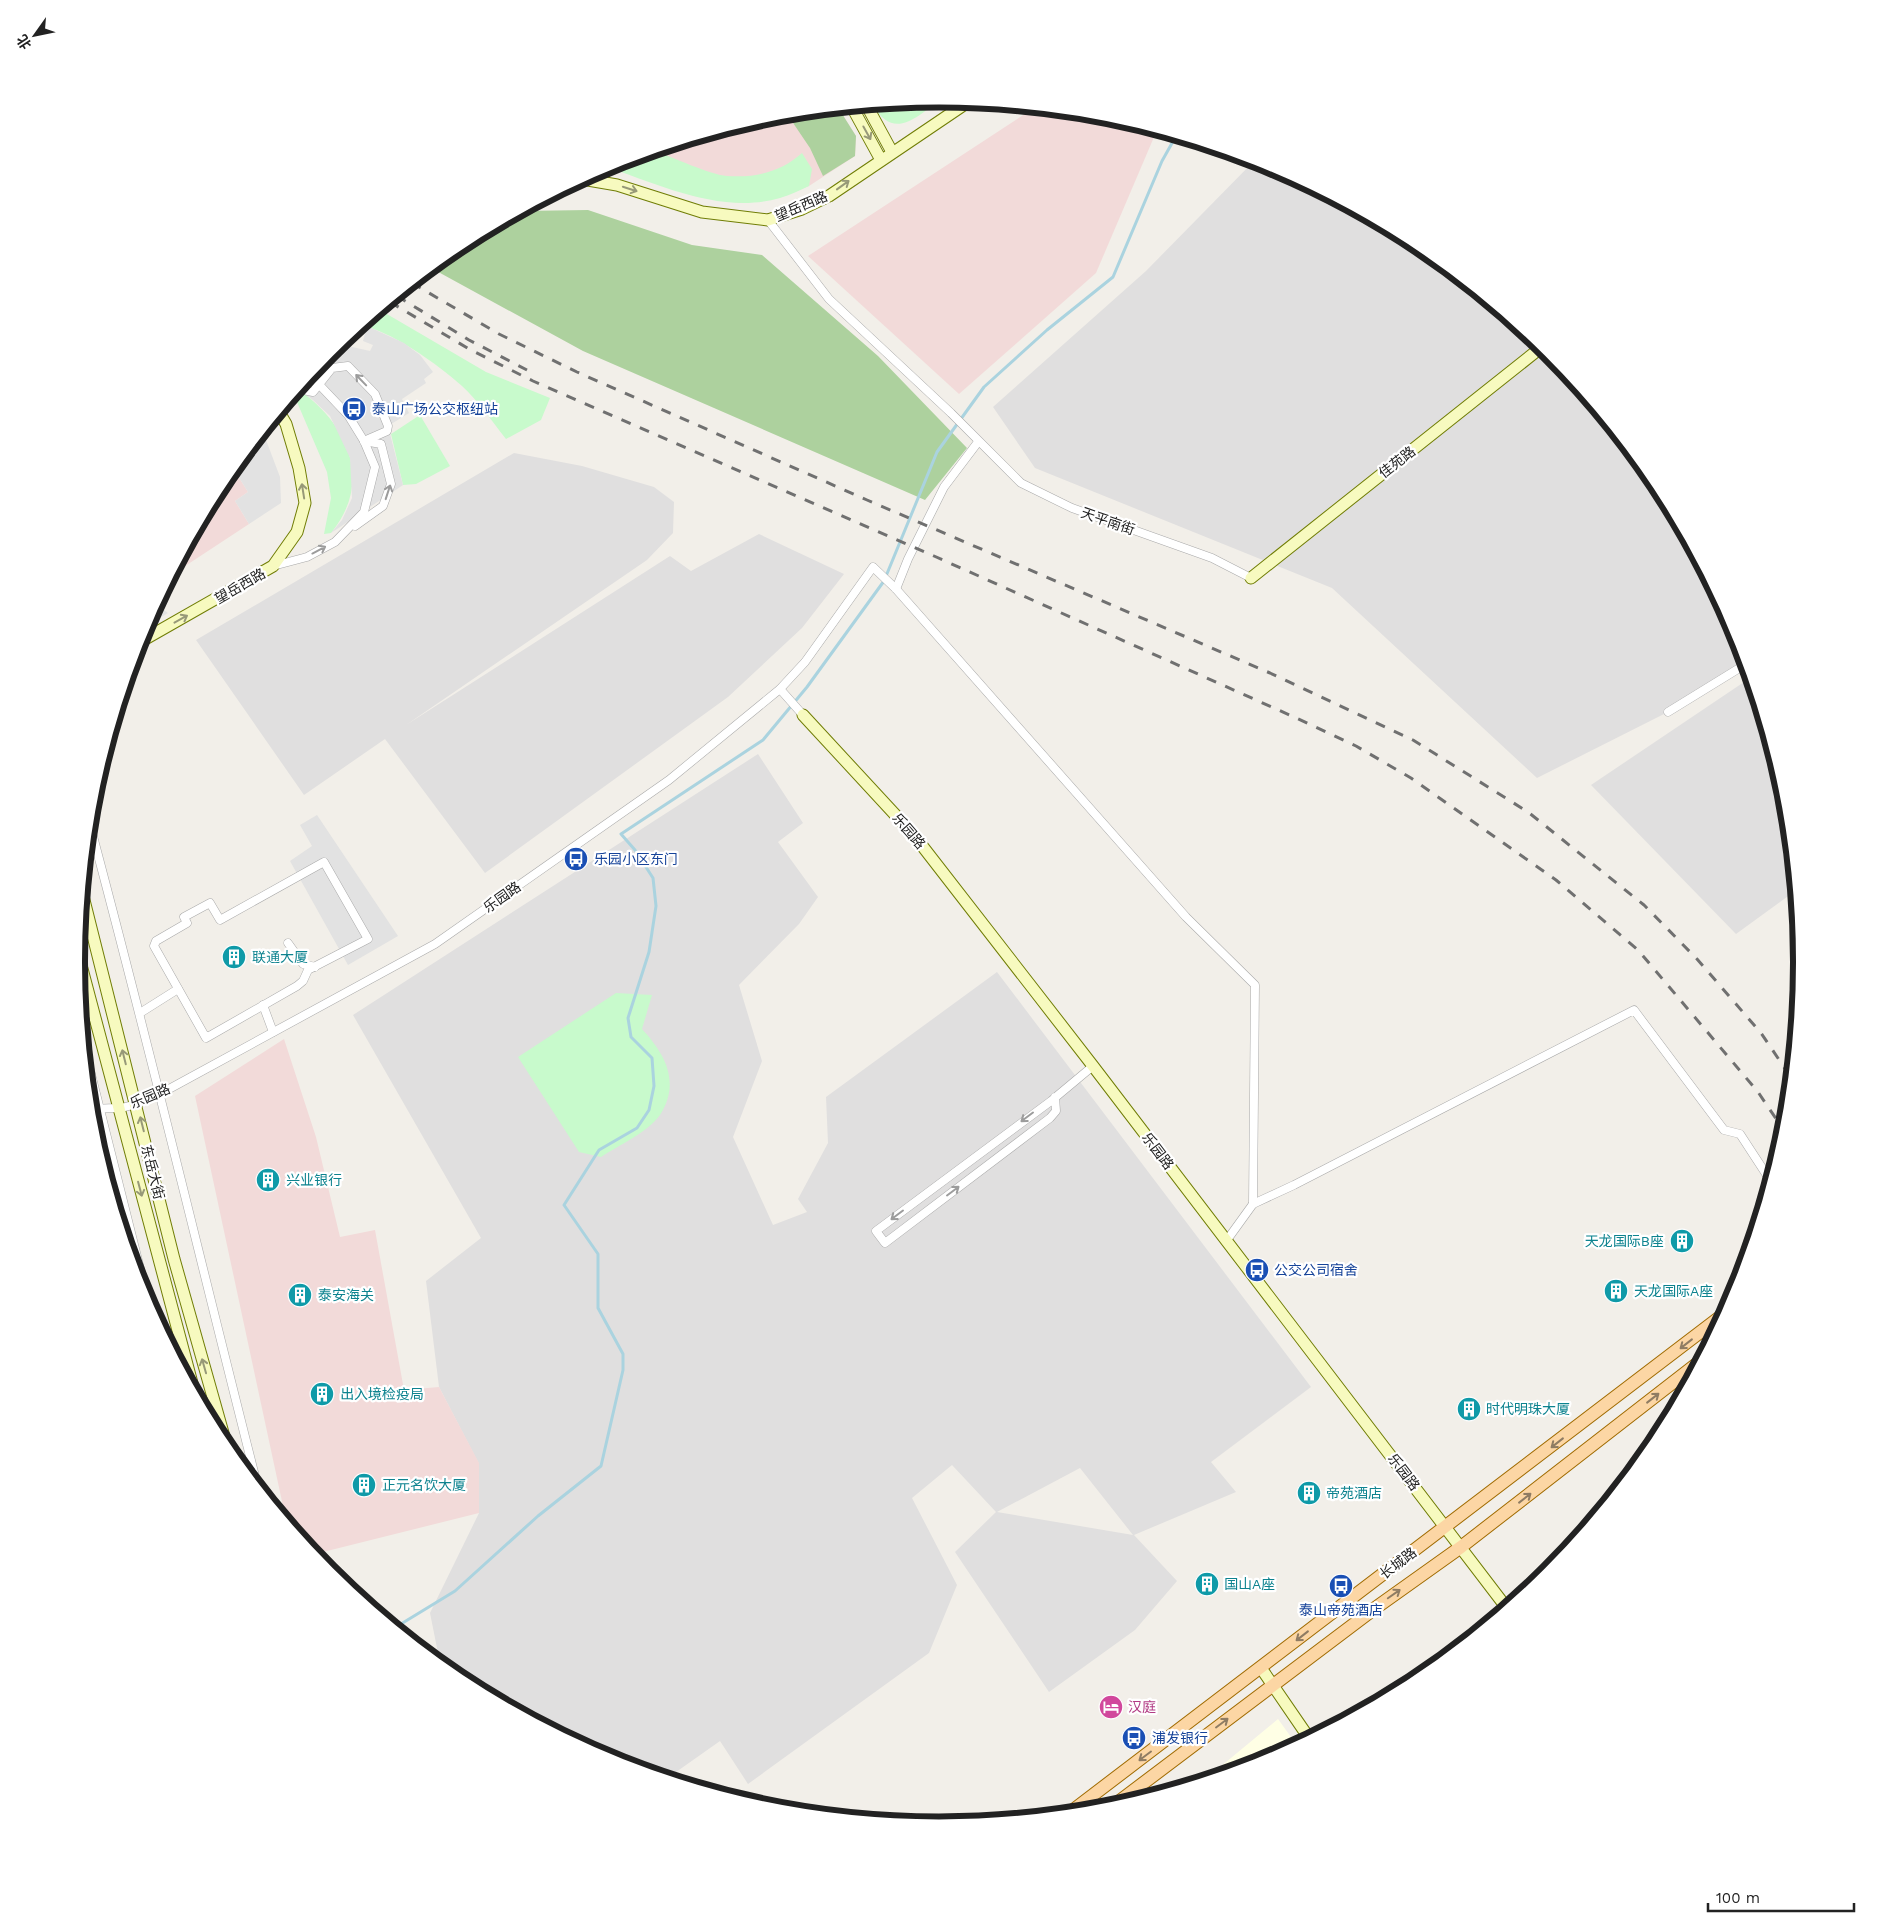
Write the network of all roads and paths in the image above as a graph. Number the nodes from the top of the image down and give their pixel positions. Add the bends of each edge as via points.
1 (958, 108) edge
2 (869, 110) edge
3 (855, 112) edge
4 (892, 152) junction
5 (881, 160) junction
6 (594, 181) edge
7 (768, 220) junction
8 (1536, 351) edge
9 (315, 380) edge
10 (311, 383) edge
11 (320, 385) junction
12 (304, 390) edge
13 (282, 417) edge
14 (364, 441) junction
15 (978, 442) junction
16 (341, 535) junction
17 (273, 566) junction
18 (1251, 578) joint
19 (896, 589) junction
20 (149, 636) edge
21 (1740, 667) edge
22 (783, 692) junction
23 (1668, 712) dead end
24 (803, 715) joint
25 (94, 839) edge
26 (87, 911) edge
27 (288, 943) dead end
28 (315, 967) junction
29 (86, 984) edge
30 (178, 989) junction
31 (263, 1005) junction
32 (140, 1013) junction
33 (273, 1032) junction
34 (1093, 1066) junction
35 (94, 1083) edge
36 (158, 1095) junction
37 (1056, 1097) junction
38 (136, 1104) junction
39 (100, 1107) junction
40 (118, 1108) junction
41 (1766, 1174) edge
42 (1253, 1204) junction
43 (1227, 1240) junction
44 (136, 1251) edge
45 (1712, 1323) edge
46 (187, 1366) edge
47 (1689, 1370) edge
48 (220, 1421) edge
49 (254, 1471) edge
50 (1446, 1528) junction
51 (1461, 1547) junction
52 (1503, 1603) edge
53 (1261, 1668) junction
54 (1272, 1686) junction
55 (1304, 1733) edge
56 (1130, 1793) edge
57 (1083, 1803) edge

1 - 4 street, 望岳西路
2 - 4 street
3 -> 5 street
4 - 5 street, 望岳西路
7 -> 5 street, 望岳西路 via 829,196
6 -> 7 street, 望岳西路 via 617,185 702,212
7 - 15 street, 天平南街 via 829,299
8 - 18 street, 佳苑路
9 - 11 street
10 - 11 street
11 - 12 street via 313,392
11 - 14 street via 348,415
14 -> 11 street via 387,431 375,394 348,366 332,368
17 -> 13 street, 望岳西路 via 297,532 305,503 299,468
14 - 16 street via 375,467 364,512
16 -> 14 street via 383,506 391,484 381,444
15 - 18 street, 天平南街 via 1021,483 1072,508 1212,558
15 - 19 street via 944,487
17 -> 16 street via 307,557 335,542
20 -> 17 street, 望岳西路
19 - 22 street via 872,567
19 - 42 street via 1186,918 1255,985
21 - 23 street
22 - 24 street, 乐园路
22 - 33 street, 乐园路 via 761,702 669,780 435,944
24 - 34 street, 乐园路 via 913,834
25 - 32 street
38 -> 26 street, 东岳大街
27 - 28 street via 303,964
28 - 30 street via 368,938 324,862 220,920 210,903 184,917 187,923 156,940 154,946
28 - 31 street via 308,970 297,986
29 - 40 street, 东岳大街
30 - 31 street via 206,1038
30 - 32 street
31 - 33 street
32 - 36 street
33 - 36 street, 乐园路
34 - 37 street
34 - 43 street, 乐园路
35 - 39 street
36 - 38 street, 乐园路
36 - 49 street
37 -> 37 street via 876,1231 885,1243 1050,1118 1056,1111
38 - 40 street, 乐园路
48 -> 38 street, 东岳大街 via 174,1259
39 - 40 street, 乐园路
39 - 44 street
40 -> 46 street, 东岳大街
41 - 42 street via 1740,1134 1724,1130 1634,1010 1294,1186
42 - 43 street
43 - 50 street, 乐园路
45 -> 50 main road, 长城路
51 -> 47 main road, 长城路
50 - 51 street, 乐园路
50 -> 53 main road, 长城路
51 - 52 street, 乐园路
54 -> 51 main road, 长城路
53 - 54 street
53 -> 57 main road, 长城路
54 - 55 street
56 -> 54 main road, 长城路

